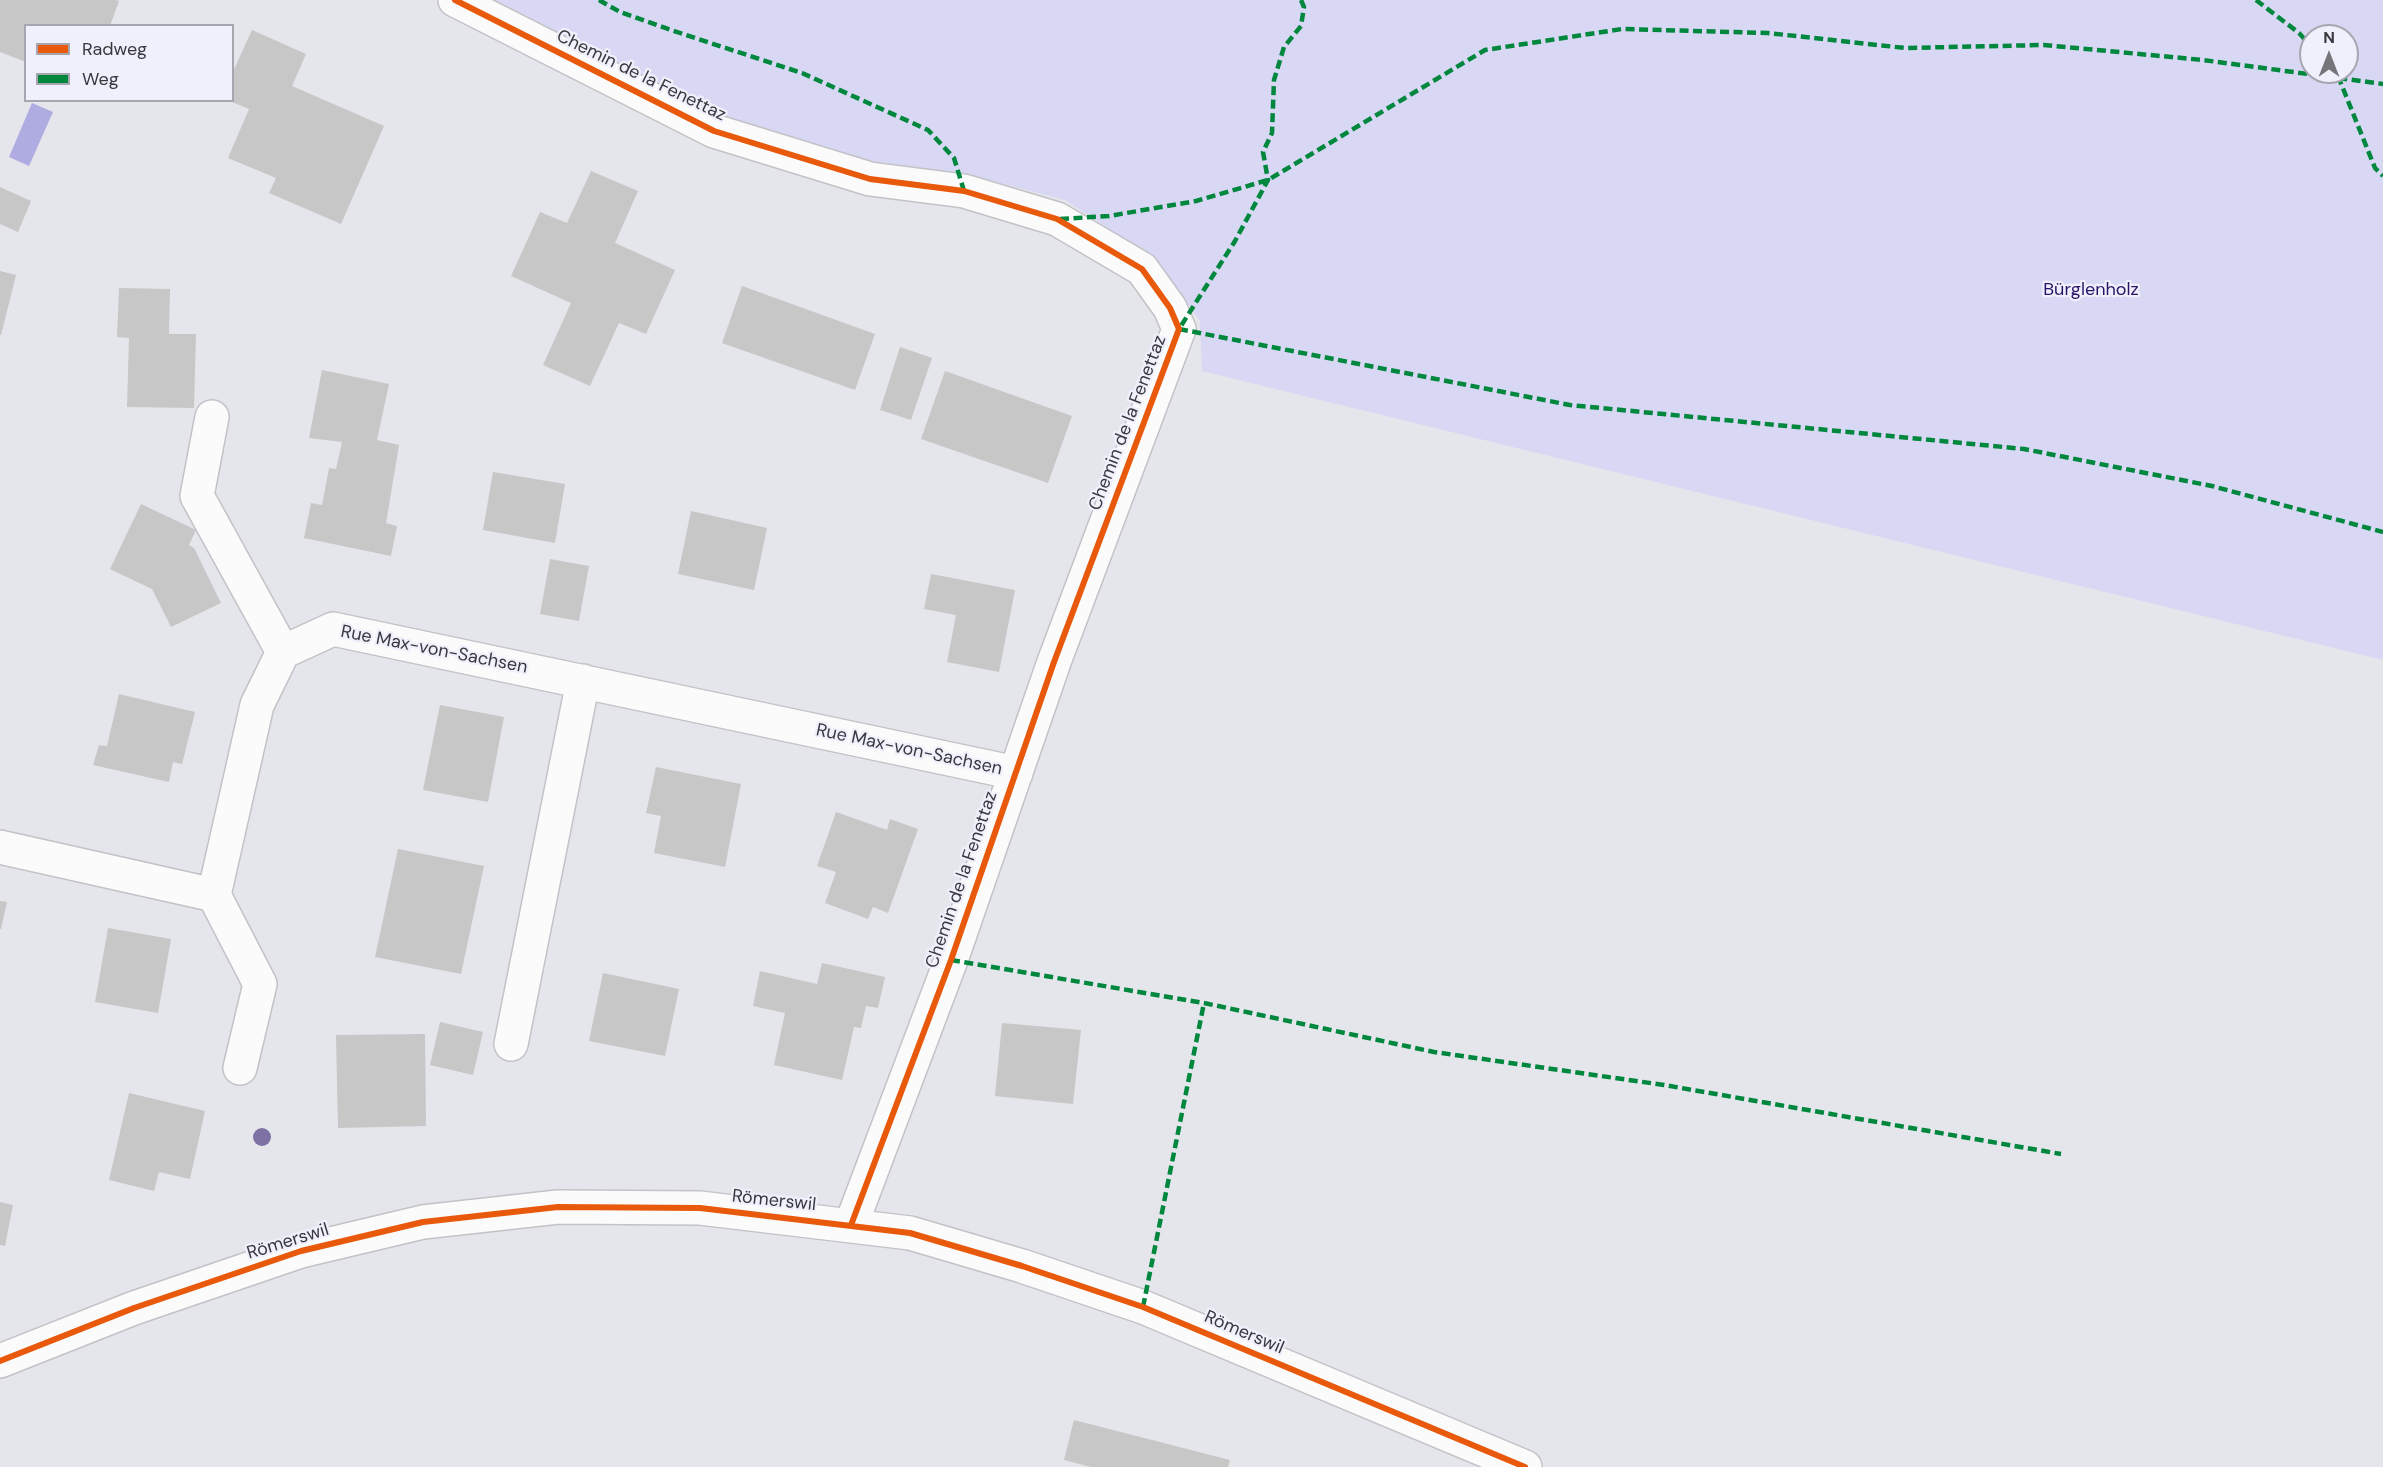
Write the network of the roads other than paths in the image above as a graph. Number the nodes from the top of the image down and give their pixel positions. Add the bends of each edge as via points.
1 (455, 0) edge
2 (212, 417) dead end
3 (283, 652) junction
4 (584, 681) junction
5 (1016, 772) junction
6 (0, 847) edge
7 (214, 895) junction
8 (511, 1044) dead end
9 (240, 1068) dead end
10 (850, 1225) junction
11 (0, 1362) edge
12 (1525, 1467) edge

1 - 5 street, Chemin de la Fenettaz via 714,131 870,179 964,191 1057,219 1142,269 1165,300 1179,328
2 - 3 street via 197,496
3 - 4 street, Rue Max-von-Sachsen via 333,629
3 - 7 street via 257,705
4 - 5 street, Rue Max-von-Sachsen
4 - 8 street
5 - 10 street, Chemin de la Fenettaz via 951,960
6 - 7 street
7 - 9 street via 260,984
10 - 11 street, Römerswil via 700,1208 641,1207 558,1207 423,1222 301,1251 134,1308
10 - 12 street, Römerswil via 910,1233 1143,1307

